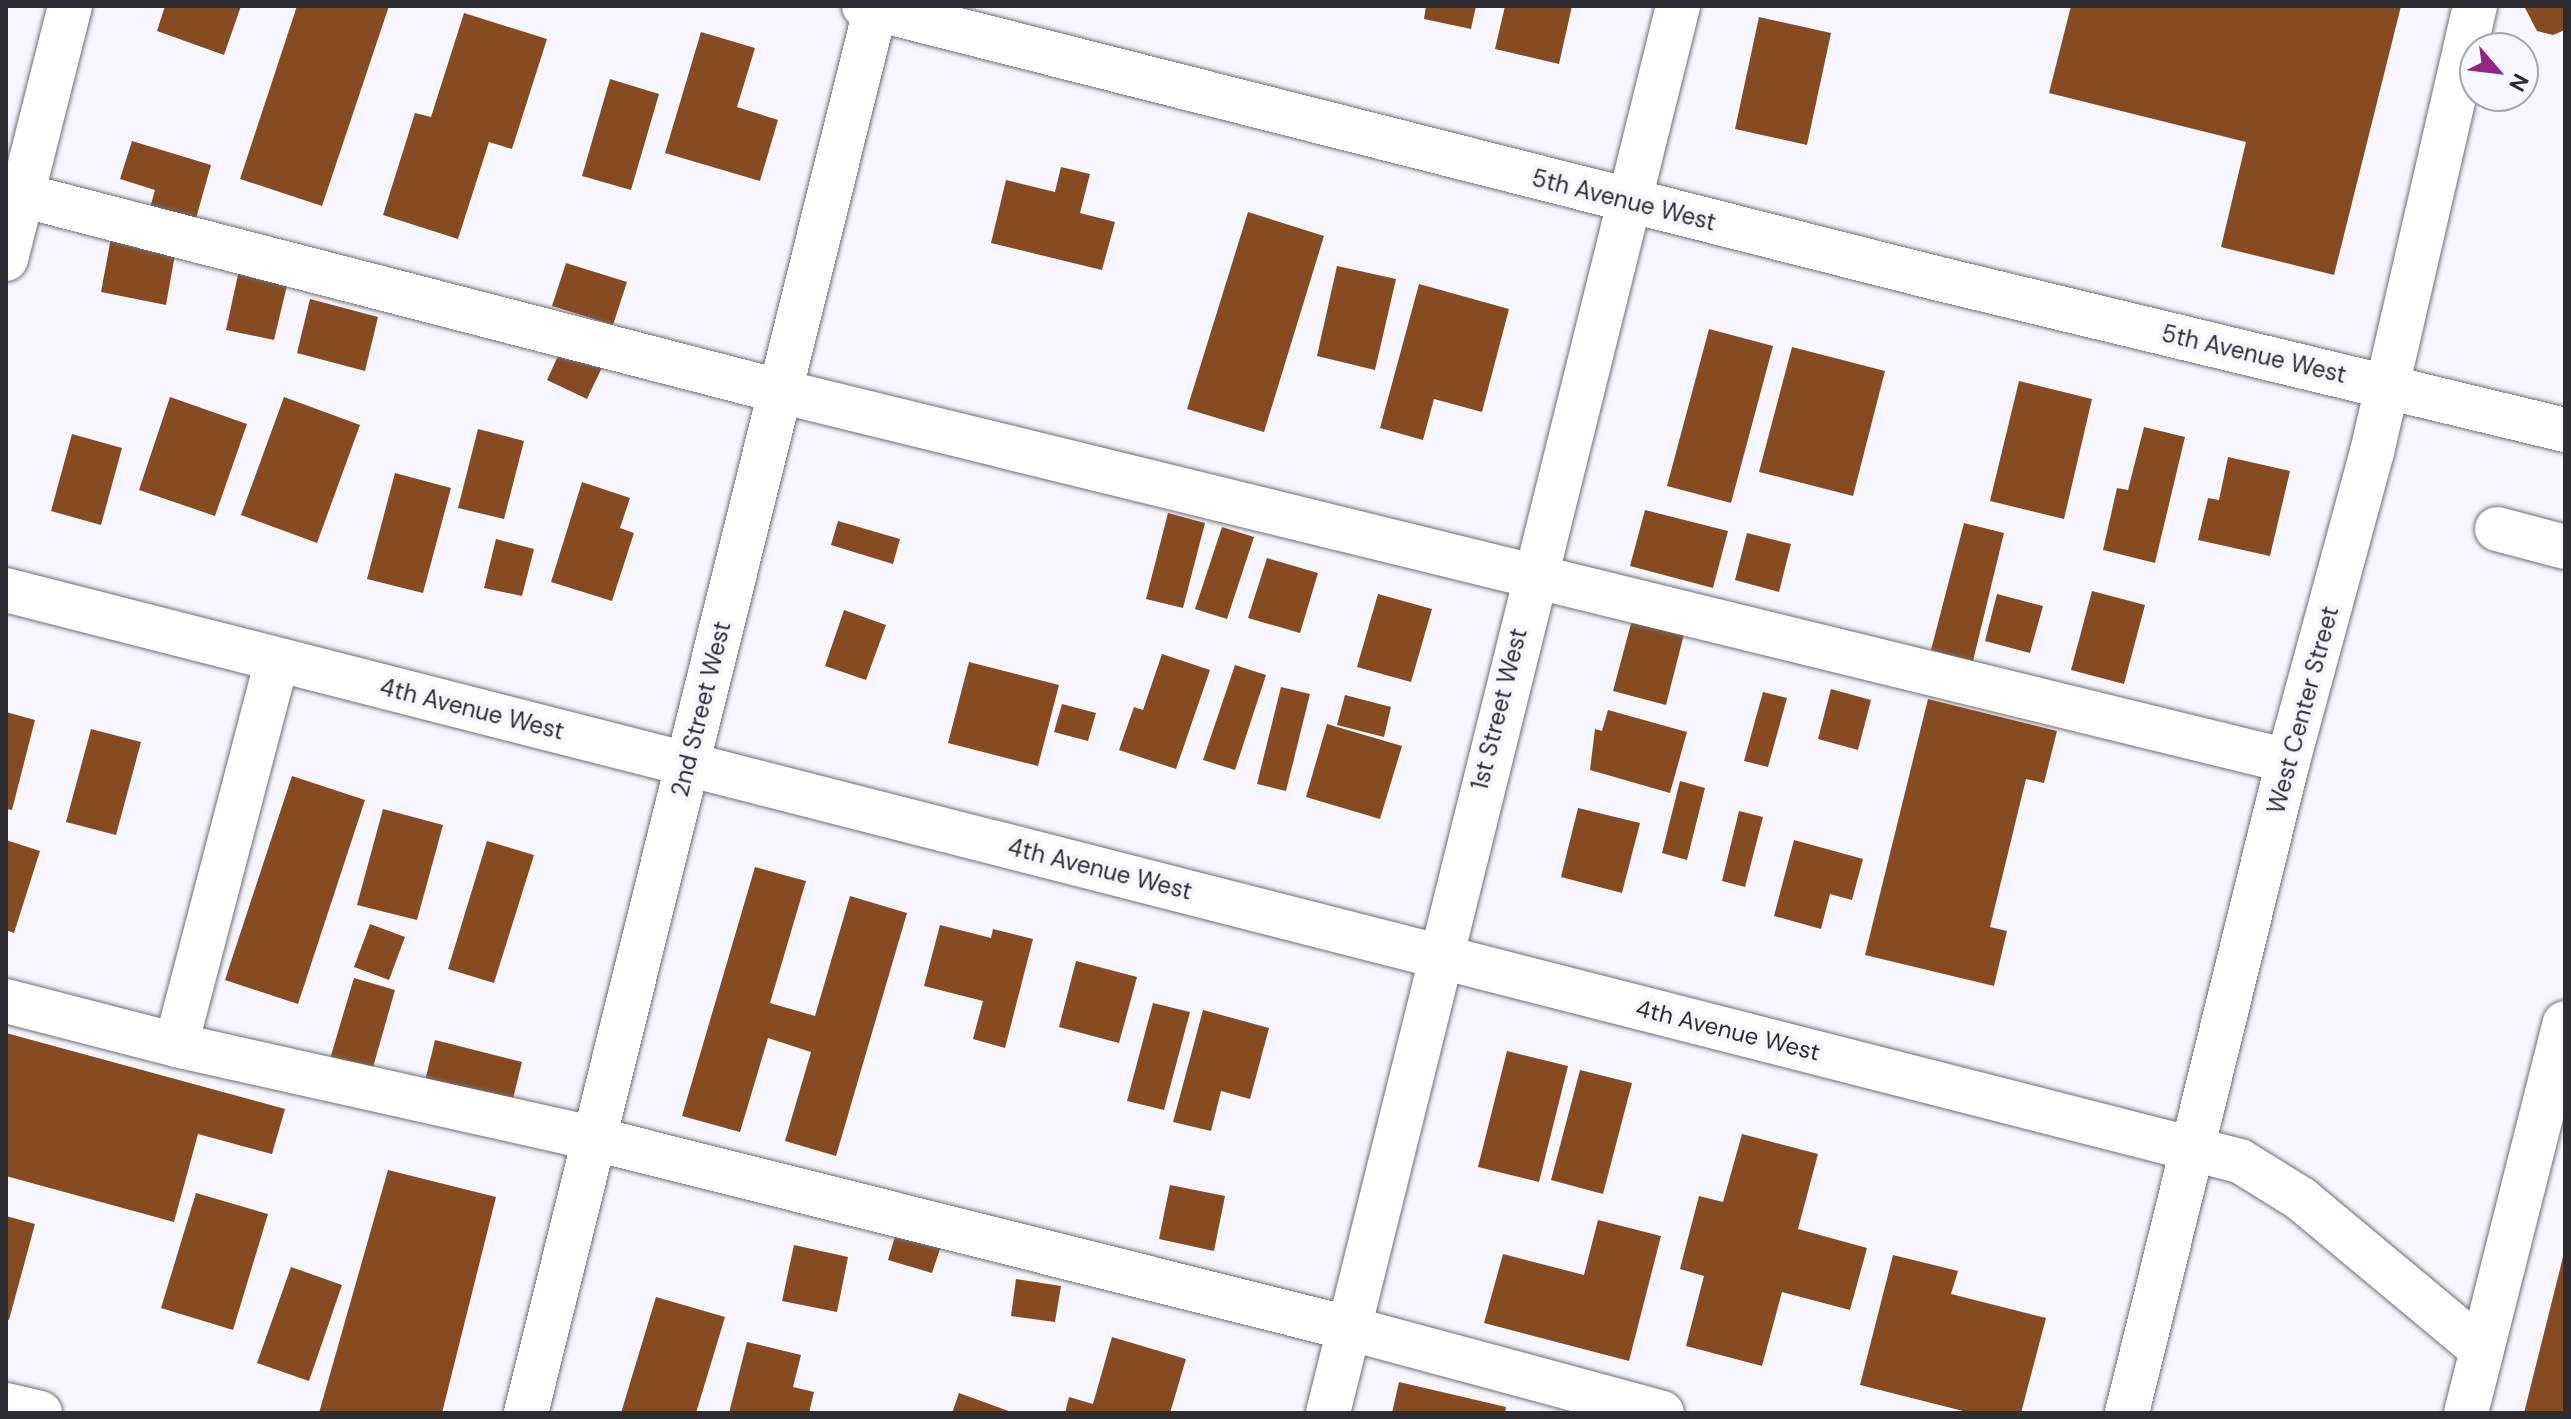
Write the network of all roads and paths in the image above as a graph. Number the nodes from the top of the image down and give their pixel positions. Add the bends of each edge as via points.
1 (70, 6) edge
2 (1678, 6) edge
3 (2475, 6) edge
4 (872, 7) edge
5 (14, 193) edge
6 (1628, 201) junction
7 (6, 259) edge
8 (2386, 385) junction
9 (779, 391) junction
10 (2565, 430) edge
11 (2497, 529) dead end
12 (2565, 547) edge
13 (1533, 573) junction
14 (6, 590) edge
15 (277, 660) junction
16 (2288, 761) junction
17 (688, 764) junction
18 (1438, 956) junction
19 (6, 1001) edge
20 (2565, 1023) edge
21 (176, 1045) junction
22 (591, 1138) junction
23 (2194, 1148) junction
24 (1348, 1328) junction
25 (2481, 1349) junction
26 (6, 1405) edge
27 (40, 1413) edge
28 (526, 1413) edge
29 (1328, 1413) edge
30 (1662, 1413) edge
31 (2127, 1413) edge
32 (2466, 1413) edge

1 - 5 street
2 - 6 street, 1st Street West
3 - 8 street, West Center Street
4 - 6 street, 5th Avenue West
4 - 9 street, 2nd Street West
5 - 7 street
5 - 9 street
6 - 8 street, 5th Avenue West
6 - 13 street, 1st Street West
8 - 10 street, 5th Avenue West
8 - 16 street, West Center Street
9 - 13 street
9 - 17 street, 2nd Street West
11 - 12 street
13 - 16 street
13 - 18 street, 1st Street West
14 - 15 street, 4th Avenue West
15 - 17 street, 4th Avenue West
15 - 21 street
16 - 23 street, West Center Street
17 - 18 street, 4th Avenue West
17 - 22 street, 2nd Street West
18 - 23 street, 4th Avenue West
18 - 24 street, 1st Street West
19 - 21 street
20 - 25 street
21 - 22 street
22 - 24 street
22 - 28 street, 2nd Street West
23 - 25 street, 4th Avenue West via 2240,1161 2301,1199
23 - 31 street, West Center Street
24 - 29 street, 1st Street West
24 - 30 street
25 - 32 street
26 - 27 street

